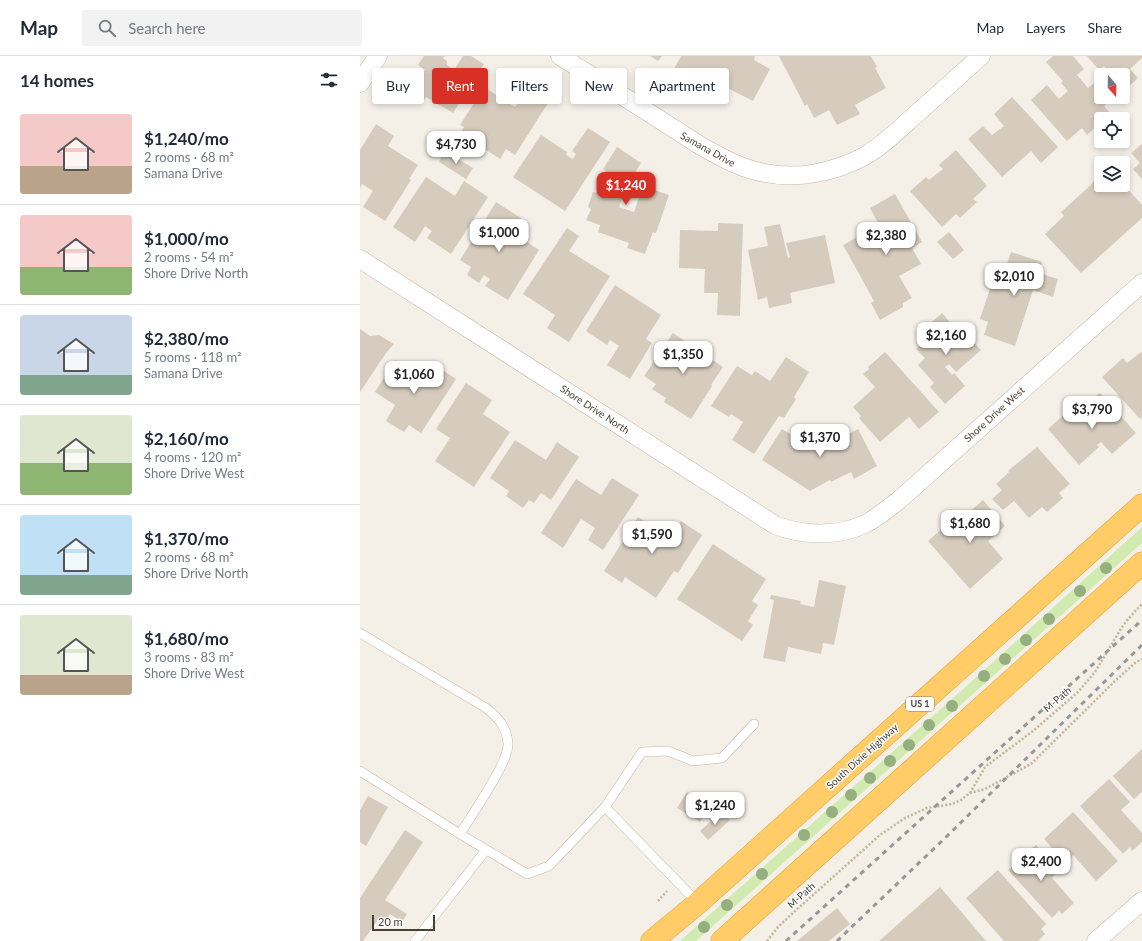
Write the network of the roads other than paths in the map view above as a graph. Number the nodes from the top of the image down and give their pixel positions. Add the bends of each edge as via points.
1 (378, 56) edge
2 (560, 56) edge
3 (981, 56) edge
4 (360, 83) edge
5 (360, 259) edge
6 (1142, 282) edge
7 (1142, 505) edge
8 (838, 532) joint
9 (1142, 564) edge
10 (360, 633) edge
11 (754, 724) dead end
12 (360, 771) edge
13 (605, 807) junction
14 (460, 834) junction
15 (486, 850) junction
16 (1142, 901) edge
17 (698, 903) junction
18 (415, 941) edge
19 (652, 941) edge
20 (722, 941) edge
21 (1096, 941) edge

1 - 4 street
2 - 3 street, Samana Drive via 722,158 743,167 786,176 828,170 864,156 888,139
5 - 8 street, Shore Drive North via 775,525 802,533
6 - 8 street, Shore Drive West via 898,501 864,524
7 - 17 highway, South Dixie Highway / US 1
9 - 20 highway
10 - 14 lane via 486,708 504,726 508,745 504,762
11 - 13 lane via 722,758 693,761 668,752 642,752
12 - 14 lane
13 - 15 lane via 549,866 527,874
13 - 17 lane
14 - 15 lane
15 - 18 lane
16 - 21 street
17 - 19 highway, South Dixie Highway / US 1

